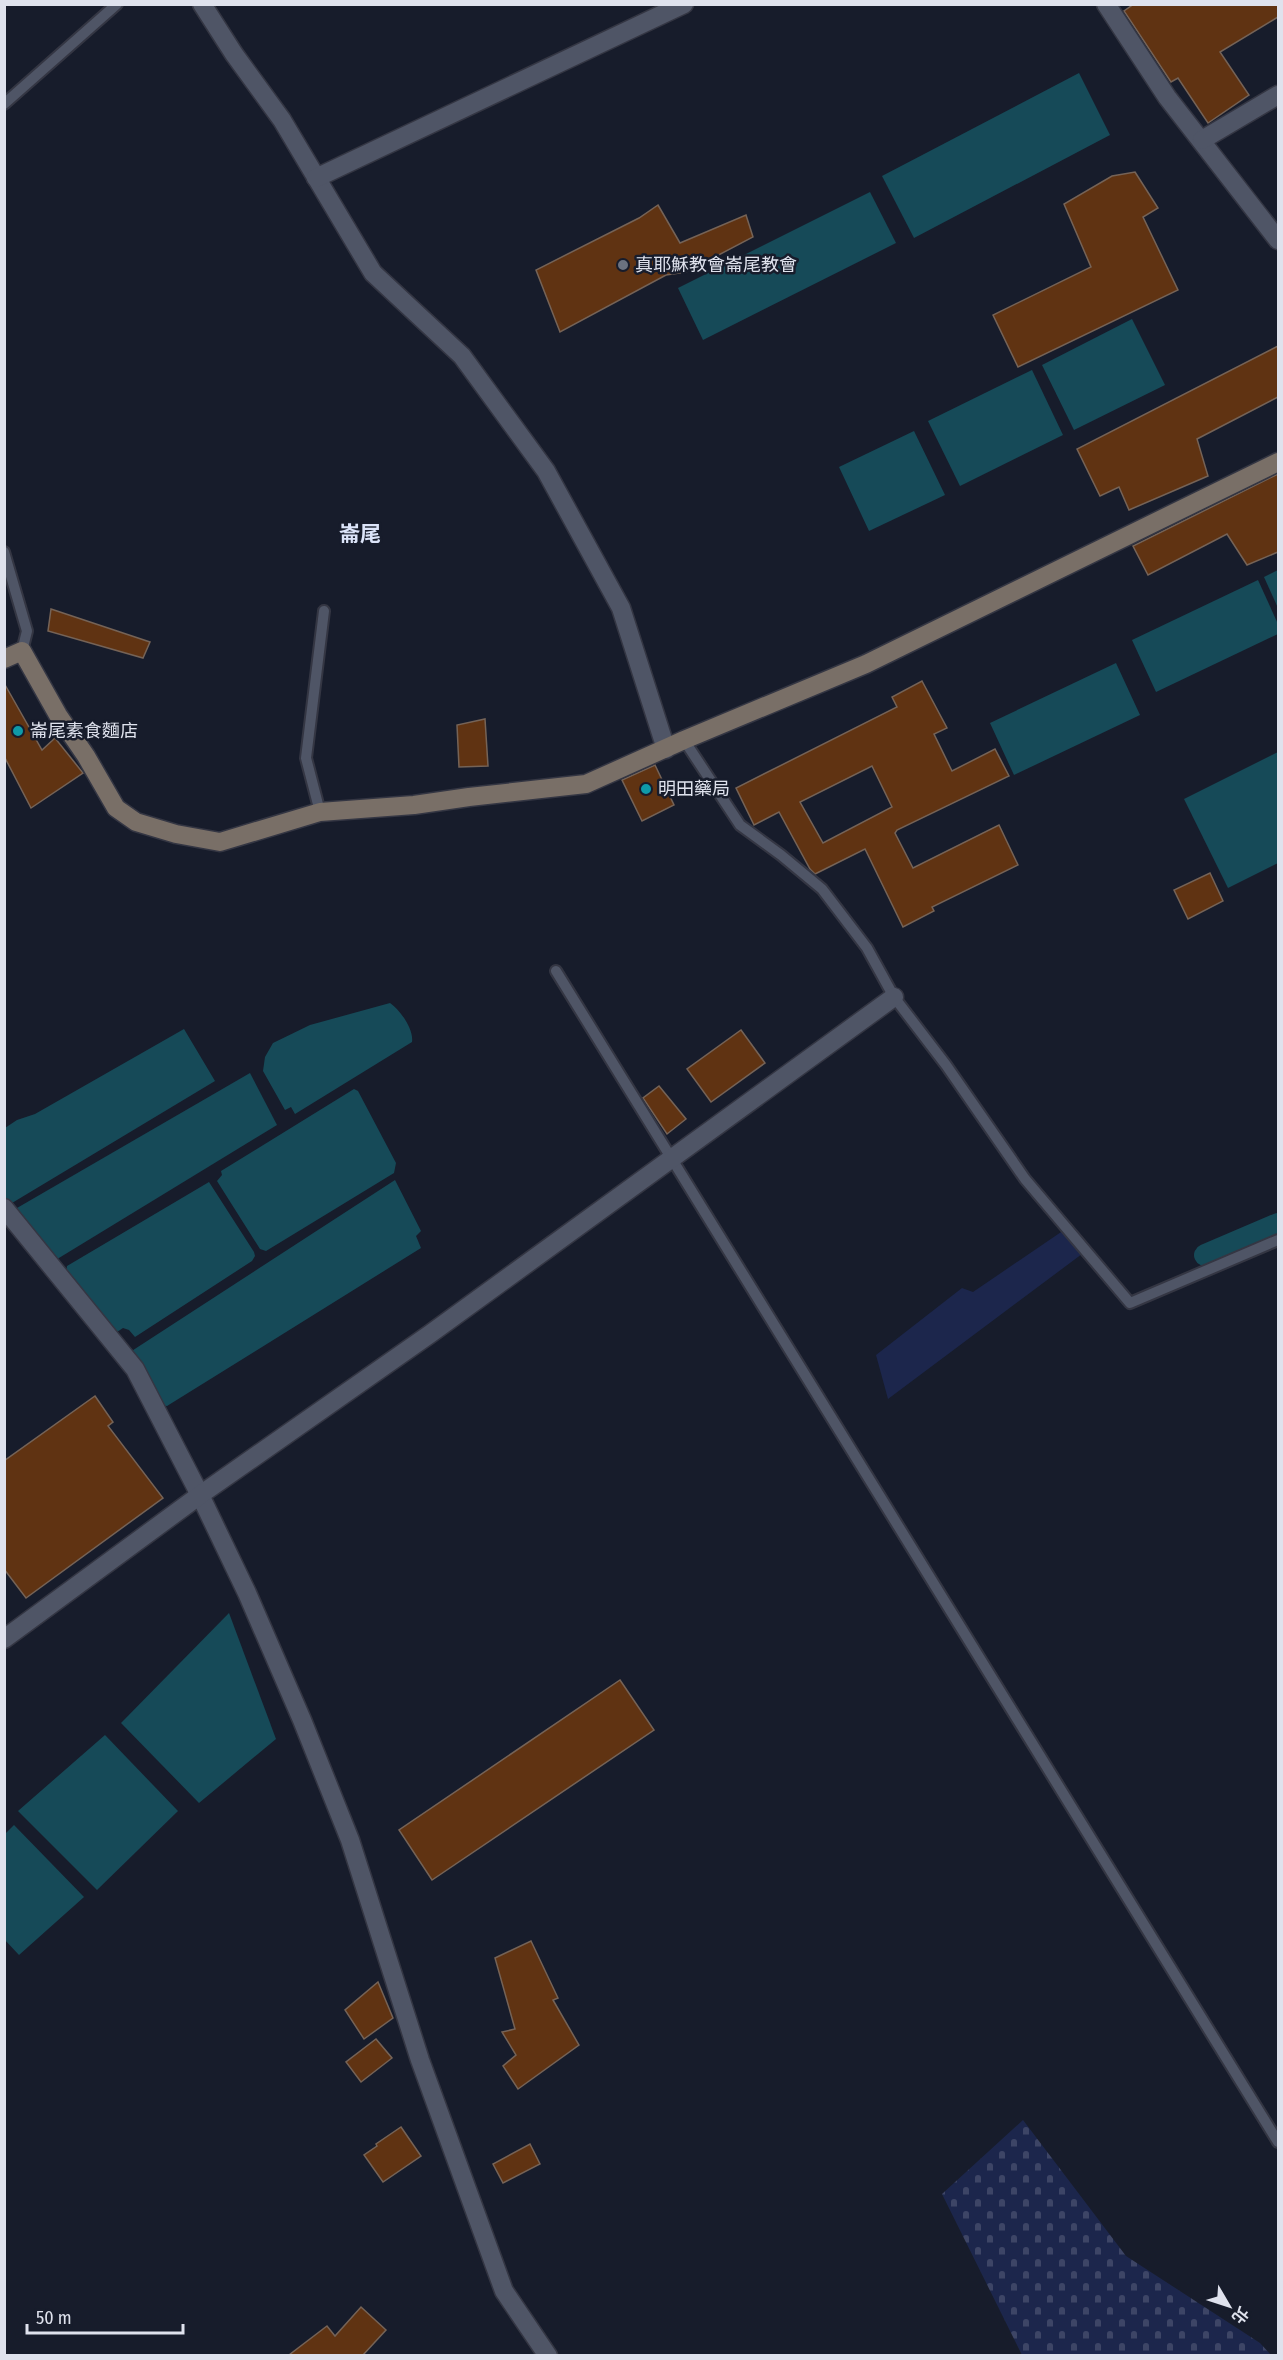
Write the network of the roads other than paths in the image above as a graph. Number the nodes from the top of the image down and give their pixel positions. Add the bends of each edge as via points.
1 (117, 4) edge
2 (202, 4) edge
3 (684, 4) edge
4 (1106, 4) edge
5 (1278, 95) edge
6 (4, 104) edge
7 (1202, 140) junction
8 (316, 178) junction
9 (1278, 240) edge
10 (1278, 462) edge
11 (4, 552) edge
12 (324, 611) dead end
13 (22, 651) junction
14 (4, 659) edge
15 (684, 740) junction
16 (666, 749) junction
17 (320, 812) junction
18 (556, 971) dead end
19 (894, 997) junction
20 (671, 1158) junction
21 (4, 1208) edge
22 (1278, 1240) edge
23 (200, 1495) junction
24 (4, 1639) edge
25 (1278, 2142) edge
26 (548, 2355) edge

1 - 6 lane
2 - 8 street via 282,120
3 - 8 street
4 - 7 street via 1167,97
5 - 7 street
7 - 9 street
8 - 16 street via 373,273 462,356 546,471 621,608
10 - 15 street via 866,664
11 - 13 lane via 27,631
12 - 17 lane via 306,758
13 - 14 street
13 - 17 street via 116,808 136,822 220,842
15 - 16 street
15 - 19 lane via 740,825 822,889 867,948
16 - 17 street via 586,784
18 - 20 lane
19 - 20 street
19 - 22 lane via 1025,1179 1130,1303
20 - 23 street
20 - 25 lane
21 - 23 street via 135,1369
23 - 24 street
23 - 26 street via 302,1720 350,1840 420,2060 504,2290

